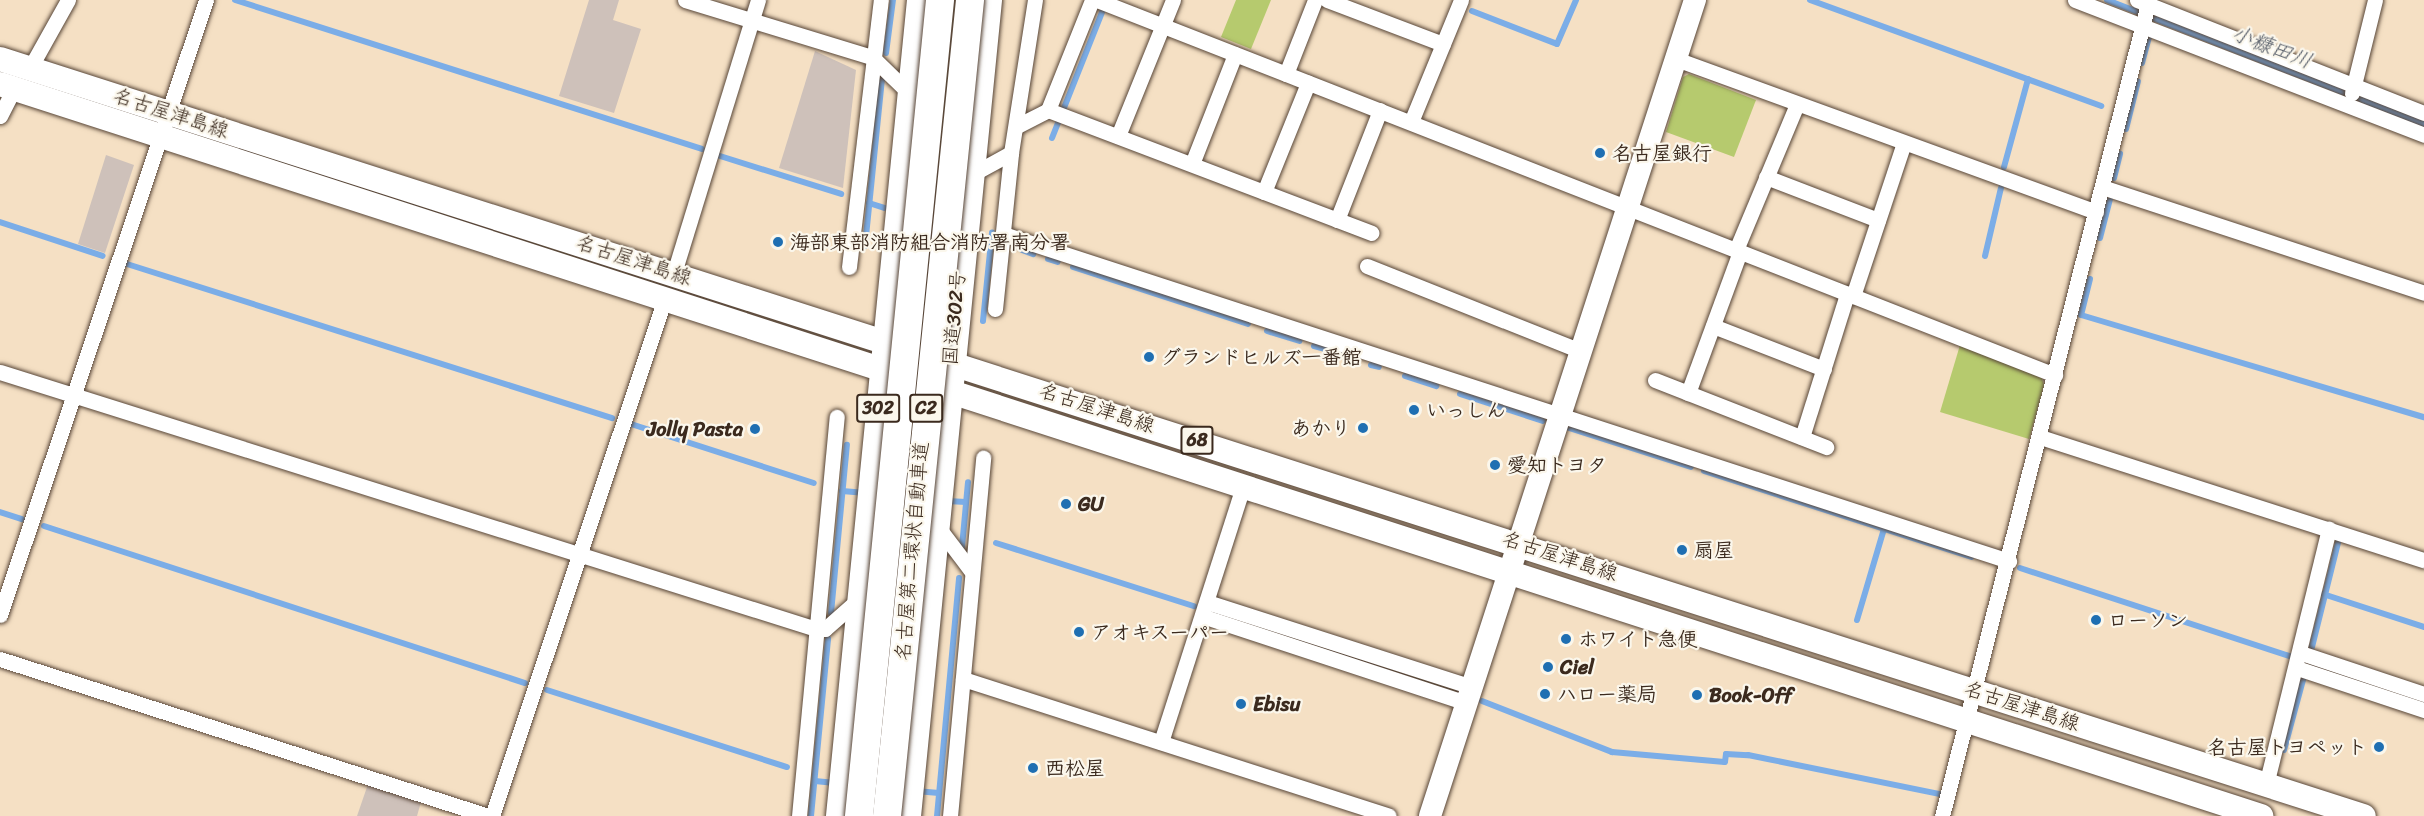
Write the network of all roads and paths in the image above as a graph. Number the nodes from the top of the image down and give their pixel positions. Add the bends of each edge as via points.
1 (68, 0) edge
2 (206, 0) edge
3 (685, 0) edge
4 (758, 0) edge
5 (880, 0) edge
6 (921, 0) edge
7 (940, 0) edge
8 (970, 0) edge
9 (988, 0) edge
10 (1035, 0) edge
11 (1173, 0) edge
12 (1315, 0) edge
13 (1327, 0) edge
14 (1461, 0) edge
15 (1695, 0) edge
16 (2075, 0) edge
17 (2375, 0) edge
18 (1101, 2) edge
19 (2145, 9) edge
20 (752, 21) junction
21 (1163, 26) junction
22 (1443, 44) junction
23 (1235, 54) junction
24 (872, 57) junction
25 (0, 59) edge
26 (1676, 59) junction
27 (30, 68) junction
28 (1286, 74) junction
29 (1308, 82) junction
30 (7, 86) edge
31 (910, 94) junction
32 (2351, 94) junction
33 (1797, 104) junction
34 (1380, 110) junction
35 (1051, 111) junction
36 (2424, 113) edge
37 (172, 114) junction
38 (0, 116) edge
39 (1411, 122) junction
40 (1017, 126) junction
41 (157, 135) junction
42 (2424, 135) edge
43 (1118, 136) junction
44 (1904, 143) junction
45 (1011, 153) junction
46 (1192, 164) junction
47 (1766, 177) junction
48 (967, 178) junction
49 (2102, 187) junction
50 (1264, 192) junction
51 (1627, 208) junction
52 (2096, 212) junction
53 (1337, 220) junction
54 (1878, 220) junction
55 (1371, 233) dead end
56 (1003, 234) junction
57 (1738, 251) junction
58 (1367, 266) dead end
59 (849, 267) dead end
60 (674, 273) junction
61 (2424, 293) edge
62 (1850, 295) junction
63 (664, 302) junction
64 (995, 309) dead end
65 (1713, 326) junction
66 (886, 340) junction
67 (1581, 351) junction
68 (950, 360) junction
69 (1824, 369) junction
70 (0, 372) edge
71 (882, 373) junction
72 (2055, 375) junction
73 (1655, 380) dead end
74 (1688, 393) junction
75 (72, 394) junction
76 (946, 394) junction
77 (1560, 416) junction
78 (837, 417) dead end
79 (1802, 437) junction
80 (2040, 437) junction
81 (1827, 447) dead end
82 (983, 458) dead end
83 (1243, 487) junction
84 (934, 522) junction
85 (2329, 529) junction
86 (1519, 543) junction
87 (578, 555) junction
88 (2424, 560) edge
89 (2009, 561) junction
90 (972, 572) junction
91 (1509, 573) junction
92 (860, 598) junction
93 (1204, 609) junction
94 (0, 615) edge
95 (816, 629) junction
96 (0, 659) edge
97 (2299, 660) junction
98 (963, 679) junction
99 (1976, 691) junction
100 (2424, 694) edge
101 (1470, 695) junction
102 (2424, 710) edge
103 (1969, 722) junction
104 (1161, 742) junction
105 (2266, 784) junction
106 (490, 816) edge
107 (799, 816) edge
108 (840, 816) edge
109 (859, 816) edge
110 (887, 816) edge
111 (907, 816) edge
112 (950, 816) edge
113 (1389, 816) edge
114 (1430, 816) edge
115 (1942, 816) edge
116 (2261, 816) edge
117 (2364, 816) edge

1 - 27 street
2 - 37 street
3 - 20 street
4 - 20 street
5 - 24 street
6 - 31 highway, 302
7 - 109 highway, 名古屋第二環状自動車道 / C2, bridge
8 - 110 highway, 名古屋第二環状自動車道 / C2, bridge
9 - 48 highway, 国道302号
10 - 40 street
11 - 21 street
12 - 28 street
13 - 22 street
14 - 22 street
15 - 26 street
16 - 19 street
17 - 32 street
18 - 21 street
18 - 35 street
19 - 32 street
19 - 32 street
19 - 49 street
20 - 24 street
20 - 60 street
21 - 23 street
21 - 43 street
22 - 39 street
23 - 28 street
23 - 46 street
24 - 31 street
24 - 59 street
25 - 27 main road, 名古屋津島線 / 68
26 - 33 street
26 - 51 street
27 - 37 main road, 名古屋津島線 / 68
28 - 29 street
29 - 34 street
29 - 50 street
30 - 38 street
30 - 41 main road, 名古屋津島線 / 68
31 - 66 highway, 302
32 - 36 street
32 - 42 street
33 - 44 street
33 - 47 street
34 - 39 street
34 - 53 street
35 - 40 street
35 - 43 street
37 - 41 street
37 - 60 main road, 名古屋津島線 / 68
39 - 51 street
40 - 45 street
41 - 63 main road, 名古屋津島線 / 68
41 - 75 street
43 - 46 street
44 - 52 street
44 - 54 street
45 - 48 street
45 - 56 street
46 - 50 street
47 - 54 street
47 - 57 street
48 - 68 highway, 国道302号
49 - 52 street
49 - 61 street
50 - 53 street
51 - 57 street
51 - 67 street
52 - 72 street
53 - 55 street
54 - 62 street
56 - 64 street
56 - 77 street
57 - 62 street
57 - 65 street
58 - 67 street
60 - 66 main road, 名古屋津島線 / 68
62 - 69 street
62 - 72 street
63 - 71 main road, 名古屋津島線 / 68
63 - 87 street
65 - 69 street
65 - 74 street
66 - 68 main road, 名古屋津島線 / 68
66 - 71 highway, 302
67 - 77 street
68 - 76 highway, 国道302号
68 - 86 main road, 名古屋津島線 / 68
69 - 79 street
70 - 75 street
71 - 76 main road, 名古屋津島線 / 68
71 - 92 highway, 302
72 - 80 street
73 - 74 street
74 - 79 street
75 - 87 street
75 - 94 street
76 - 83 main road, 名古屋津島線 / 68
76 - 84 highway, 国道302号
77 - 86 street
77 - 89 street
78 - 95 street
79 - 81 street
80 - 85 street
80 - 89 street
82 - 90 street
83 - 91 main road, 名古屋津島線 / 68
83 - 93 street
84 - 90 street
84 - 111 highway, 国道302号
85 - 88 street
85 - 97 street
86 - 91 street
86 - 99 main road, 名古屋津島線 / 68
87 - 95 street
87 - 106 street
89 - 99 street
90 - 98 street
91 - 101 street
91 - 103 main road, 名古屋津島線 / 68
92 - 95 street via 825,629
92 - 108 highway, 302
93 - 101 street
93 - 104 street
95 - 107 street
96 - 106 street
97 - 100 street
97 - 102 street
97 - 105 street
98 - 104 street
98 - 112 street
99 - 103 street
99 - 105 main road, 名古屋津島線 / 68
101 - 114 street
103 - 115 street
103 - 116 main road, 名古屋津島線 / 68
104 - 113 street
105 - 117 main road, 名古屋津島線 / 68

